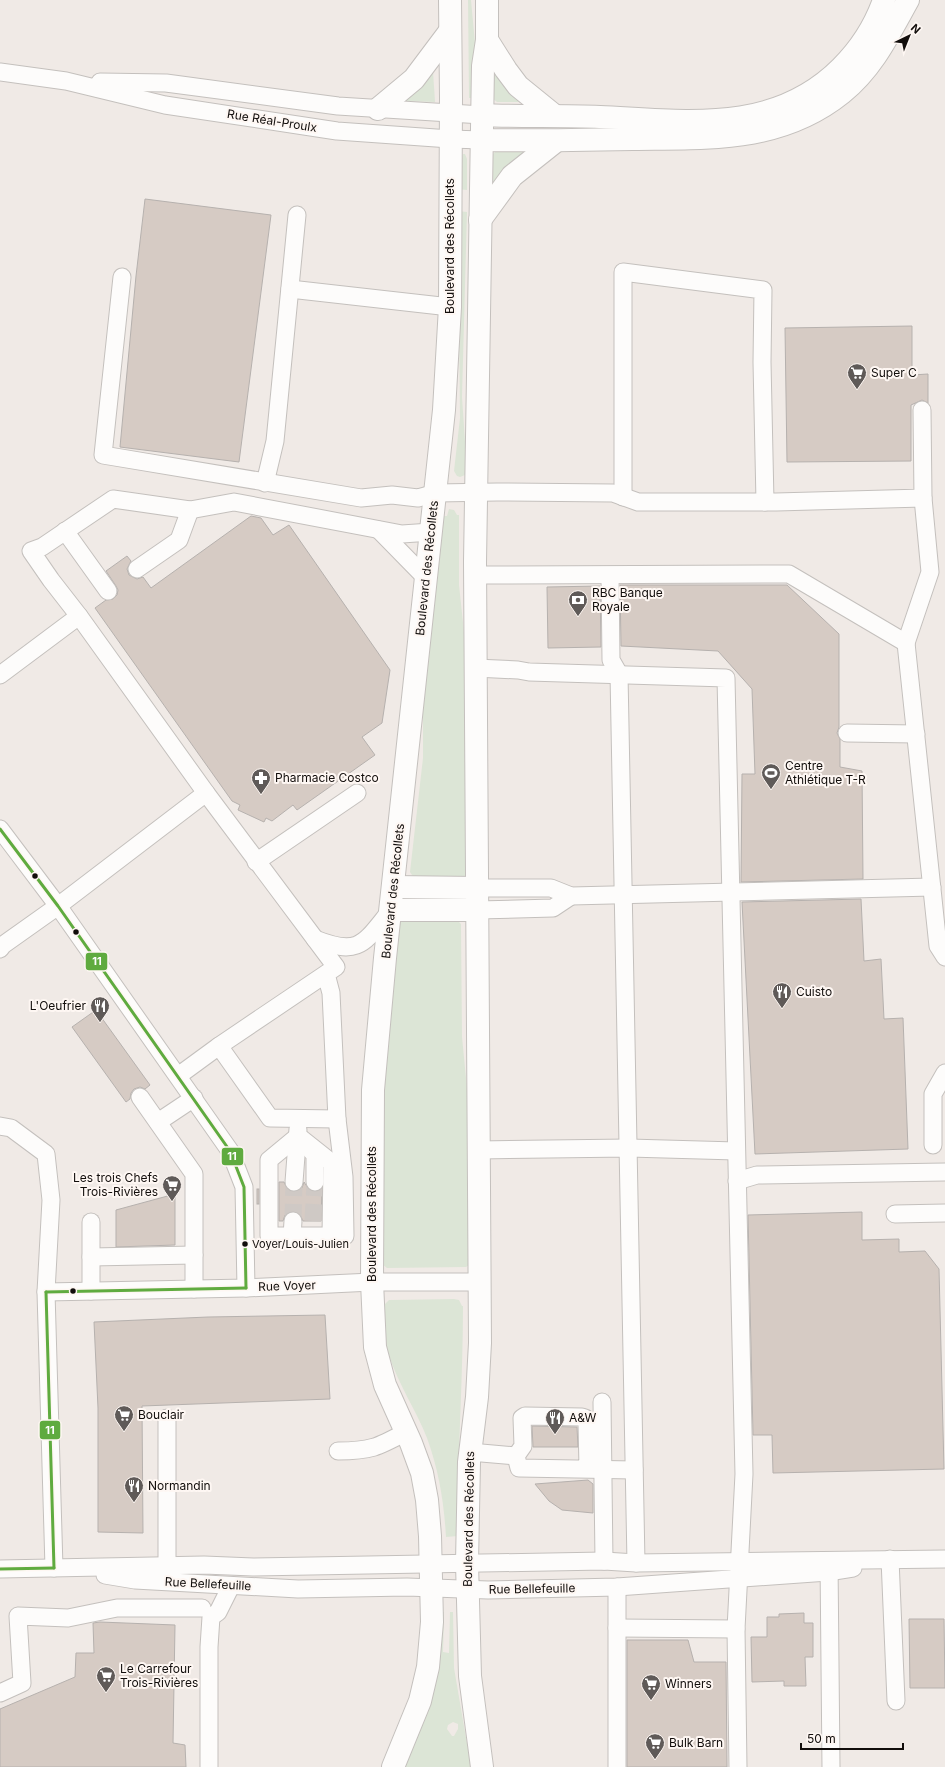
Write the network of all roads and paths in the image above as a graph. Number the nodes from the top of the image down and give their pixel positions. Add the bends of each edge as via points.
1 (450, 0) edge
2 (487, 0) edge
3 (884, 0) edge
4 (908, 0) edge
5 (450, 31) junction
6 (487, 40) junction
7 (0, 72) edge
8 (66, 81) junction
9 (378, 109) junction
10 (451, 114) junction
11 (482, 115) junction
12 (555, 116) junction
13 (450, 139) junction
14 (482, 140) junction
15 (556, 141) junction
16 (297, 216) dead end
17 (480, 220) junction
18 (122, 277) dead end
19 (290, 289) junction
20 (450, 307) junction
21 (922, 410) dead end
22 (265, 483) junction
23 (436, 493) junction
24 (475, 493) junction
25 (623, 496) junction
26 (923, 498) junction
27 (766, 502) junction
28 (190, 510) junction
29 (379, 530) junction
30 (65, 531) junction
31 (432, 532) junction
32 (137, 569) dead end
33 (475, 575) junction
34 (610, 576) junction
35 (426, 578) junction
36 (108, 591) dead end
37 (79, 616) junction
38 (906, 644) junction
39 (475, 668) junction
40 (619, 674) junction
41 (0, 675) edge
42 (847, 733) dead end
43 (916, 734) junction
44 (206, 793) junction
45 (357, 793) dead end
46 (0, 829) edge
47 (256, 862) junction
48 (393, 887) junction
49 (932, 887) junction
50 (476, 888) junction
51 (730, 893) junction
52 (623, 895) junction
53 (571, 896) junction
54 (58, 906) junction
55 (391, 910) junction
56 (477, 910) junction
57 (315, 939) junction
58 (0, 949) edge
59 (945, 957) edge
60 (326, 974) junction
61 (219, 1046) junction
62 (945, 1073) edge
63 (178, 1076) junction
64 (140, 1097) dead end
65 (194, 1098) junction
66 (337, 1119) junction
67 (158, 1122) junction
68 (0, 1126) edge
69 (298, 1127) junction
70 (933, 1145) dead end
71 (629, 1148) junction
72 (479, 1150) junction
73 (736, 1151) junction
74 (945, 1172) edge
75 (737, 1181) junction
76 (294, 1182) tunnel mouth
77 (315, 1182) tunnel mouth
78 (945, 1213) edge
79 (895, 1214) dead end
80 (91, 1222) dead end
81 (332, 1236) junction
82 (194, 1255) junction
83 (91, 1257) junction
84 (372, 1282) junction
85 (480, 1282) junction
86 (246, 1288) junction
87 (194, 1289) junction
88 (91, 1291) junction
89 (46, 1292) junction
90 (602, 1402) dead end
91 (167, 1418) dead end
92 (406, 1432) junction
93 (338, 1451) dead end
94 (470, 1452) junction
95 (516, 1456) junction
96 (596, 1469) junction
97 (634, 1470) junction
98 (884, 1559) junction
99 (945, 1559) edge
100 (740, 1560) junction
101 (604, 1561) junction
102 (467, 1563) junction
103 (636, 1563) junction
104 (204, 1564) junction
105 (431, 1564) junction
106 (828, 1566) junction
107 (62, 1568) junction
108 (0, 1569) edge
109 (167, 1574) junction
110 (739, 1578) junction
111 (203, 1583) junction
112 (231, 1586) junction
113 (432, 1587) junction
114 (617, 1587) junction
115 (468, 1589) junction
116 (206, 1613) junction
117 (618, 1628) junction
118 (736, 1629) junction
119 (0, 1693) edge
120 (896, 1701) dead end
121 (209, 1767) edge
122 (393, 1767) edge
123 (482, 1767) edge
124 (618, 1767) edge
125 (738, 1767) edge
126 (831, 1767) edge

1 - 5 main road, Boulevard des Récollets
2 - 6 main road, Boulevard des Récollets
3 - 12 main road via 866,38 844,65 815,90 775,110 748,117 708,120
4 - 15 main road via 879,52 856,80 830,102 792,122 762,132 722,138
5 - 9 main road via 414,79
5 - 10 main road, Boulevard des Récollets
6 - 11 main road, Boulevard des Récollets via 483,66
6 - 12 main road via 509,76
7 - 8 street, Rue Réal-Proulx
8 - 9 street, Rue Réal-Proulx via 166,83
8 - 13 street, Rue Réal-Proulx via 165,104 245,118 336,131
9 - 10 street, Rue Réal-Proulx
10 - 11 street, Rue Réal-Proulx
10 - 13 main road, Boulevard des Récollets
11 - 12 main road
11 - 14 main road, Boulevard des Récollets
13 - 14 street, Rue Réal-Proulx
13 - 20 main road, Boulevard des Récollets
14 - 15 main road
14 - 17 main road, Boulevard des Récollets
15 - 17 main road via 512,176
16 - 19 street
17 - 24 main road, Boulevard des Récollets
18 - 22 street via 103,455
19 - 20 street
19 - 22 street via 275,442
20 - 23 main road, Boulevard des Récollets via 446,395
21 - 26 street
22 - 23 street via 361,498 392,495 418,498
23 - 24 street
23 - 31 main road, Boulevard des Récollets
24 - 25 street via 613,493
24 - 33 main road, Boulevard des Récollets
25 - 27 street via 638,502
25 - 27 street via 622,272 763,290 762,362
26 - 27 street
26 - 38 street via 930,572
28 - 29 street via 234,502
28 - 30 street via 113,499
28 - 32 street via 178,540
29 - 31 street via 407,535
29 - 35 street
30 - 36 street
30 - 37 street via 42,547 31,551
31 - 35 main road, Boulevard des Récollets
33 - 34 street
33 - 39 main road, Boulevard des Récollets
34 - 38 street via 789,574
34 - 40 street via 611,660
35 - 48 main road, Boulevard des Récollets
37 - 41 street
37 - 44 street
38 - 43 street
39 - 40 street
39 - 50 main road, Boulevard des Récollets
40 - 51 street via 726,678
40 - 52 street
42 - 43 street
43 - 49 street
44 - 47 street
44 - 54 street
45 - 47 street
46 - 54 street
47 - 57 street
48 - 50 main road
48 - 55 main road, Boulevard des Récollets
49 - 51 street
49 - 59 street via 938,946
50 - 53 street via 551,888
50 - 56 main road, Boulevard des Récollets
51 - 52 street
51 - 73 street
52 - 53 street
52 - 71 street
53 - 56 street via 553,908
54 - 58 street
54 - 63 street
55 - 56 main road
55 - 57 street via 367,940 358,946 338,947
55 - 84 main road, Boulevard des Récollets via 373,1090
56 - 72 main road, Boulevard des Récollets
57 - 60 street via 336,967
60 - 61 street
60 - 66 street via 331,993
61 - 63 street
61 - 69 street via 270,1118
62 - 70 street via 933,1094
63 - 65 street
64 - 67 street
65 - 67 street
65 - 86 street via 230,1151 244,1187
66 - 69 street
66 - 81 street via 344,1177 345,1236
67 - 82 street via 194,1174
68 - 89 street via 11,1128 46,1154 51,1200
69 - 76 street
69 - 77 street via 315,1155
69 - 81 street via 332,1164
69 - 81 street via 269,1160 269,1236 293,1229 313,1229
71 - 72 street
71 - 73 street
71 - 97 street
72 - 85 main road, Boulevard des Récollets
73 - 75 street
74 - 75 street via 758,1175
75 - 100 street via 744,1474
78 - 79 street
80 - 83 street
82 - 83 street
82 - 87 street
83 - 88 street
84 - 85 street, Rue Voyer
84 - 86 street, Rue Voyer
84 - 92 main road, Boulevard des Récollets via 378,1365
85 - 94 main road, Boulevard des Récollets via 479,1366
86 - 87 street, Rue Voyer
87 - 88 street, Rue Voyer
88 - 89 street, Rue Voyer
89 - 107 street
90 - 96 street
91 - 109 street
92 - 93 street via 374,1448
92 - 105 main road, Boulevard des Récollets via 417,1458 424,1487 430,1530
94 - 95 street
94 - 102 main road, Boulevard des Récollets
95 - 96 street via 519,1468
95 - 96 street via 522,1446 522,1418 525,1416 582,1416 587,1423
96 - 97 street
96 - 101 street
97 - 103 street
98 - 99 street, Rue Bellefeuille
98 - 106 street, Rue Bellefeuille
98 - 120 street
100 - 103 street, Rue Bellefeuille
100 - 106 street, Rue Bellefeuille
100 - 110 street
101 - 102 street, Rue Bellefeuille
101 - 103 street, Rue Bellefeuille
102 - 105 street, Rue Bellefeuille
102 - 115 main road, Boulevard des Récollets
104 - 105 street, Rue Bellefeuille via 253,1567
104 - 109 street, Rue Bellefeuille
104 - 111 street
105 - 113 main road, Boulevard des Récollets
106 - 110 street, Rue Bellefeuille
106 - 126 street
107 - 108 street, Rue Bellefeuille
107 - 109 street, Rue Bellefeuille
109 - 111 street, Rue Bellefeuille
110 - 114 street, Rue Bellefeuille
110 - 118 street
111 - 112 street, Rue Bellefeuille
111 - 116 street
112 - 113 street, Rue Bellefeuille via 298,1589
112 - 116 street via 218,1612
113 - 115 street, Rue Bellefeuille
113 - 122 main road, Boulevard des Récollets via 431,1649 427,1676 417,1710
114 - 115 street, Rue Bellefeuille
114 - 117 street
115 - 123 main road, Boulevard des Récollets via 470,1671
116 - 119 street via 117,1608 68,1618 18,1616 22,1682
116 - 121 street via 209,1647
117 - 118 street
117 - 124 street
118 - 125 street

